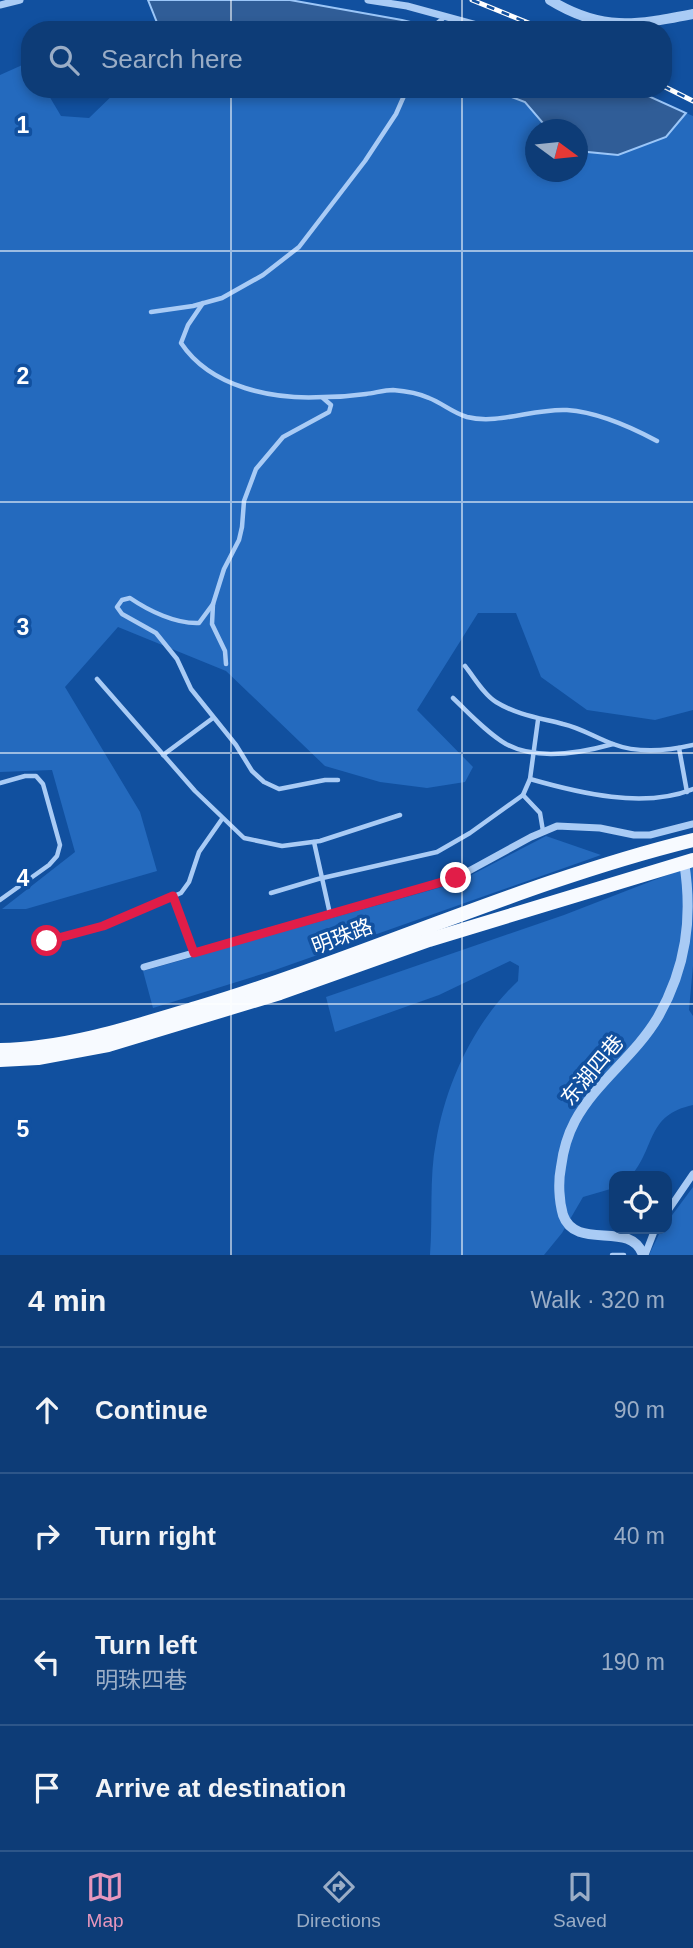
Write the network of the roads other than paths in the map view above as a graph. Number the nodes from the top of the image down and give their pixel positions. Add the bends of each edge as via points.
1 (20, 0) edge
2 (368, 0) edge
3 (553, 0) edge
4 (0, 5) edge
5 (693, 14) edge
6 (446, 16) junction
7 (440, 21) edge
8 (464, 21) edge
9 (580, 21) edge
10 (650, 21) edge
11 (403, 98) edge
12 (203, 303) junction
13 (151, 312) dead end
14 (322, 397) junction
15 (657, 440) dead end
16 (212, 604) junction
17 (226, 664) dead end
18 (465, 666) dead end
19 (97, 679) dead end
20 (453, 698) dead end
21 (213, 718) junction
22 (538, 720) junction
23 (613, 744) junction
24 (693, 745) edge
25 (679, 748) junction
26 (534, 752) junction
27 (163, 755) junction
28 (530, 779) junction
29 (338, 780) dead end
30 (0, 783) edge
31 (693, 789) edge
32 (687, 792) junction
33 (523, 795) junction
34 (400, 815) dead end
35 (222, 819) junction
36 (693, 824) edge
37 (543, 832) junction
38 (693, 840) edge
39 (314, 842) junction
40 (688, 861) edge
41 (322, 878) junction
42 (271, 893) dead end
43 (173, 896) junction
44 (0, 900) edge
45 (330, 914) junction
46 (47, 941) dead end
47 (194, 953) junction
48 (144, 967) dead end
49 (0, 1050) edge
50 (0, 1060) edge
51 (693, 1174) edge
52 (672, 1205) edge
53 (653, 1234) edge
54 (612, 1255) edge
55 (624, 1255) edge
56 (644, 1255) edge

1 - 4 street
2 - 6 street
3 - 9 street
5 - 10 street
6 - 7 lane
6 - 8 street
11 - 12 lane via 365,161 299,247 262,275 222,298
12 - 13 lane
12 - 14 lane via 181,343 188,354 218,376 253,391
14 - 15 lane via 407,392 468,417 568,410 612,421
14 - 16 lane via 331,405 329,412 283,438 256,469 244,501 239,540
16 - 17 lane via 212,624
16 - 21 lane via 199,623 185,624 130,598 117,607 156,633
18 - 22 lane via 494,701
19 - 27 lane
20 - 26 lane via 497,738
21 - 27 lane
21 - 29 lane via 264,782 279,789
22 - 23 lane via 563,724
22 - 26 lane
23 - 25 lane via 642,751
23 - 26 lane via 556,754
24 - 25 lane
25 - 32 lane
26 - 28 lane
27 - 35 lane
28 - 32 lane via 606,797
28 - 33 lane
30 - 44 lane via 36,776 43,784 60,845 49,865
31 - 32 lane
33 - 37 lane via 540,813
33 - 41 lane via 437,852
34 - 39 lane
35 - 39 lane via 244,838 260,843
35 - 43 lane via 199,852 189,883
36 - 37 street via 650,835 572,825
37 - 45 street via 456,878
38 - 49 main road, 明珠路 via 392,939 266,987 85,1039
39 - 41 lane
40 - 50 main road, 明珠路 via 108,1045
40 - 56 street, 东湖四巷 via 688,922 673,987 645,1037 575,1120 560,1172 561,1201 569,1224 582,1233 633,1241
41 - 42 lane
41 - 45 lane
43 - 46 lane via 103,926
43 - 47 lane
45 - 47 street
47 - 48 street
51 - 52 street
53 - 56 street
54 - 55 lane

